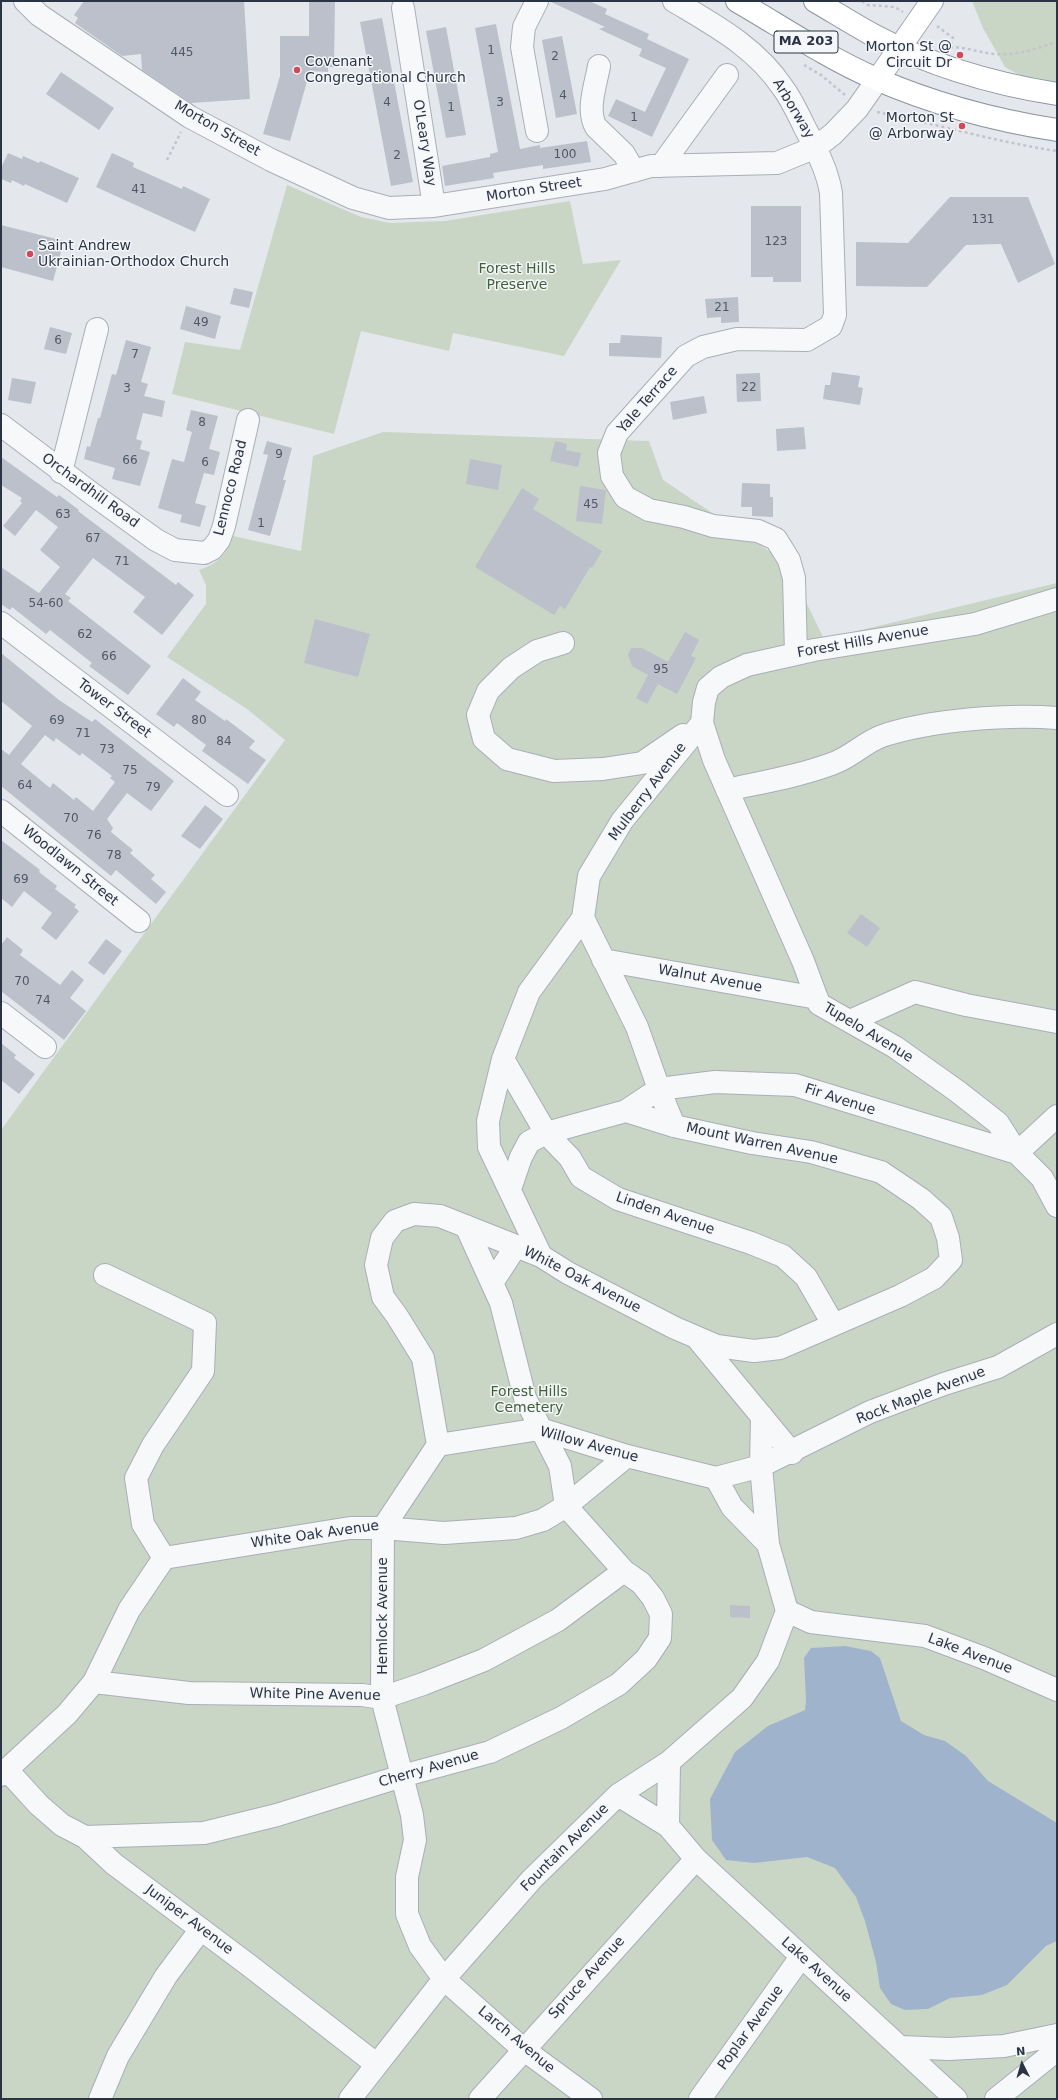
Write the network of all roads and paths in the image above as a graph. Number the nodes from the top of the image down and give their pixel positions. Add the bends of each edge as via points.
1 (25, 1) edge
2 (537, 1) edge
3 (674, 1) edge
4 (737, 1) edge
5 (815, 1) edge
6 (862, 1) edge
7 (932, 1) edge
8 (403, 8) dead end
9 (900, 10) dead end
10 (937, 25) dead end
11 (1057, 42) edge
12 (899, 47) junction
13 (950, 47) junction
14 (948, 53) dead end
15 (599, 66) dead end
16 (727, 75) dead end
17 (878, 79) junction
18 (1057, 94) edge
19 (872, 107) dead end
20 (183, 130) dead end
21 (1057, 130) edge
22 (537, 131) dead end
23 (816, 147) junction
24 (1057, 151) edge
25 (167, 160) dead end
26 (661, 166) junction
27 (634, 171) junction
28 (434, 206) junction
29 (97, 329) dead end
30 (248, 420) dead end
31 (1, 426) edge
32 (61, 472) junction
33 (183, 552) joint
34 (1057, 599) edge
35 (1, 623) edge
36 (563, 643) dead end
37 (796, 654) junction
38 (702, 715) junction
39 (1057, 718) edge
40 (728, 790) junction
41 (227, 795) dead end
42 (1, 811) edge
43 (583, 918) junction
44 (138, 921) dead end
45 (603, 960) junction
46 (817, 998) junction
47 (1, 1012) edge
48 (850, 1021) junction
49 (1057, 1022) edge
50 (45, 1047) dead end
51 (503, 1059) junction
52 (659, 1089) junction
53 (626, 1111) junction
54 (1057, 1116) edge
55 (674, 1126) junction
56 (546, 1133) junction
57 (1017, 1153) junction
58 (510, 1189) junction
59 (1057, 1206) edge
60 (466, 1226) junction
61 (516, 1246) junction
62 (541, 1256) junction
63 (104, 1275) dead end
64 (492, 1283) junction
65 (833, 1324) junction
66 (1057, 1334) edge
67 (696, 1337) junction
68 (754, 1351) joint
69 (762, 1416) junction
70 (540, 1429) junction
71 (438, 1444) junction
72 (792, 1453) junction
73 (627, 1456) junction
74 (761, 1466) junction
75 (716, 1478) junction
76 (566, 1506) junction
77 (383, 1528) junction
78 (768, 1544) junction
79 (164, 1558) junction
80 (624, 1570) junction
81 (787, 1611) junction
82 (94, 1682) junction
83 (1057, 1690) edge
84 (382, 1698) junction
85 (669, 1762) junction
86 (4, 1772) edge
87 (402, 1776) junction
88 (618, 1795) junction
89 (668, 1826) junction
90 (84, 1837) junction
91 (696, 1859) junction
92 (201, 1929) junction
93 (801, 1957) junction
94 (444, 1978) junction
95 (1057, 2035) edge
96 (901, 2047) junction
97 (523, 2049) junction
98 (1057, 2050) edge
99 (376, 2064) junction
100 (100, 2099) edge
101 (350, 2099) edge
102 (480, 2099) edge
103 (591, 2099) edge
104 (700, 2099) edge
105 (956, 2099) edge
106 (996, 2099) edge

1 - 28 street, Morton Street via 38,15 190,117 271,160 353,198 376,205 402,208
2 - 22 street via 524,27 522,47
3 - 23 street, Arborway via 734,38 768,68 783,87
4 - 17 main road, MA 203 via 831,56
5 - 12 main road, MA 203
6 - 9 path via 868,5 895,7
7 - 12 main road
8 - 28 street, O'Leary Way
10 - 13 path via 953,38
11 - 13 path via 1015,54 994,54 964,47
12 - 17 main road
12 - 18 main road, MA 203 via 977,76
13 - 14 path
15 - 27 street via 591,110 593,121 624,154
16 - 26 street
17 - 21 main road, MA 203 via 970,113
17 - 23 street, Morton Street via 842,126
19 - 24 path via 877,112 920,120 959,132
20 - 25 path
23 - 26 street, Morton Street via 778,163
23 - 37 street, Yale Terrace via 831,193 835,316 831,326 807,340 738,339 703,347 686,356 617,433 609,453 612,476 625,497 649,510 713,526 758,531 776,539 789,560 794,578
26 - 27 street, Morton Street
27 - 28 street, Morton Street via 605,179
29 - 32 street
30 - 33 street, Lennoco Road via 219,540 212,549 204,553
31 - 32 street, Orchardhill Road
32 - 33 street, Orchardhill Road via 156,540
34 - 37 street, Forest Hills Avenue via 975,624
35 - 41 street, Tower Street
36 - 38 street via 537,651 511,668 488,691 478,715 484,740 507,759 554,771 603,769 642,763
37 - 38 street, Forest Hills Avenue via 747,665 721,677 708,688
38 - 40 street, Tupelo Avenue via 714,760
38 - 43 street, Mulberry Avenue via 622,821 593,869 589,876
39 - 40 street via 1039,716 979,719 922,727 881,737 835,763
40 - 46 street, Tupelo Avenue
42 - 44 street, Woodlawn Street
43 - 45 street, Mount Warren Avenue
43 - 51 street, Mulberry Avenue via 529,992
45 - 46 street, Walnut Avenue
45 - 52 street, Mount Warren Avenue via 637,1027
46 - 48 street, Tupelo Avenue via 819,1004
47 - 50 street
48 - 49 street via 915,992 966,1005
48 - 57 street, Tupelo Avenue via 895,1046 998,1123
51 - 56 street, Linden Avenue
51 - 58 street, Mulberry Avenue via 488,1122 489,1146
52 - 53 street
52 - 55 street, Mount Warren Avenue
52 - 57 street, Fir Avenue via 716,1082 795,1086
53 - 55 street
53 - 56 street
54 - 57 street
55 - 65 street, Mount Warren Avenue via 752,1143 811,1152 881,1172 941,1217 948,1238 951,1260 934,1278 900,1296
56 - 58 street via 529,1142 521,1156
56 - 65 street, Linden Avenue via 570,1158 581,1177 618,1199 783,1256 806,1277
57 - 59 street, Tupelo Avenue via 1042,1178
58 - 62 street, Mulberry Avenue
60 - 61 street, White Oak Avenue
60 - 64 street
60 - 71 street, White Oak Avenue via 440,1216 414,1214 395,1221 382,1238 376,1265 383,1296 423,1358
61 - 62 street, White Oak Avenue
61 - 64 street
62 - 67 street, White Oak Avenue via 574,1276
63 - 79 street via 205,1323 204,1371 153,1445 136,1478 143,1524
64 - 70 street via 501,1303 525,1398
65 - 68 street, Mount Warren Avenue via 780,1348
66 - 72 street, Rock Maple Avenue via 998,1367 870,1412
67 - 68 street, White Oak Avenue via 717,1346
67 - 69 street, White Oak Avenue
69 - 72 street, White Oak Avenue
69 - 74 street
70 - 71 street, Willow Avenue
70 - 73 street, Willow Avenue
70 - 76 street via 560,1466
71 - 77 street, White Oak Avenue
72 - 74 street, Rock Maple Avenue
73 - 75 street, Willow Avenue
73 - 76 street
74 - 75 street, Willow Avenue
74 - 78 street
75 - 78 street via 732,1507
76 - 77 street via 544,1520 516,1528 444,1533
76 - 80 street, Cherry Avenue
77 - 79 street, White Oak Avenue via 350,1528
77 - 84 street, Hemlock Avenue
78 - 81 street
79 - 82 street via 129,1610
80 - 84 street, White Pine Avenue via 558,1620 484,1660
80 - 87 street, Cherry Avenue via 653,1598 661,1614 660,1638 646,1658 619,1684 561,1718 490,1752
81 - 83 street, Lake Avenue via 811,1622 925,1636
81 - 85 street, Fountain Avenue via 768,1661 742,1698
82 - 84 street, White Pine Avenue via 188,1693 362,1695
82 - 86 street via 67,1714
84 - 87 street, Hemlock Avenue
85 - 88 street, Fountain Avenue
85 - 89 street
86 - 90 street, Juniper Avenue via 62,1825
87 - 90 street, Cherry Avenue via 278,1815 204,1833
87 - 94 street, Hemlock Avenue via 412,1815 415,1840 407,1877 407,1914 420,1946
88 - 89 street, Lake Avenue
88 - 94 street, Fountain Avenue via 532,1879
89 - 91 street, Lake Avenue
90 - 92 street, Juniper Avenue via 114,1864
91 - 93 street, Lake Avenue
91 - 97 street, Spruce Avenue
92 - 99 street, Juniper Avenue
92 - 100 street via 166,1976 118,2056
93 - 96 street, Lake Avenue
93 - 104 street, Poplar Avenue
94 - 97 street, Larch Avenue
94 - 99 street, Fountain Avenue
95 - 96 street via 1004,2046 949,2049
96 - 105 street, Lake Avenue
97 - 102 street, Spruce Avenue
97 - 103 street, Larch Avenue
98 - 106 street
99 - 101 street, Fountain Avenue

